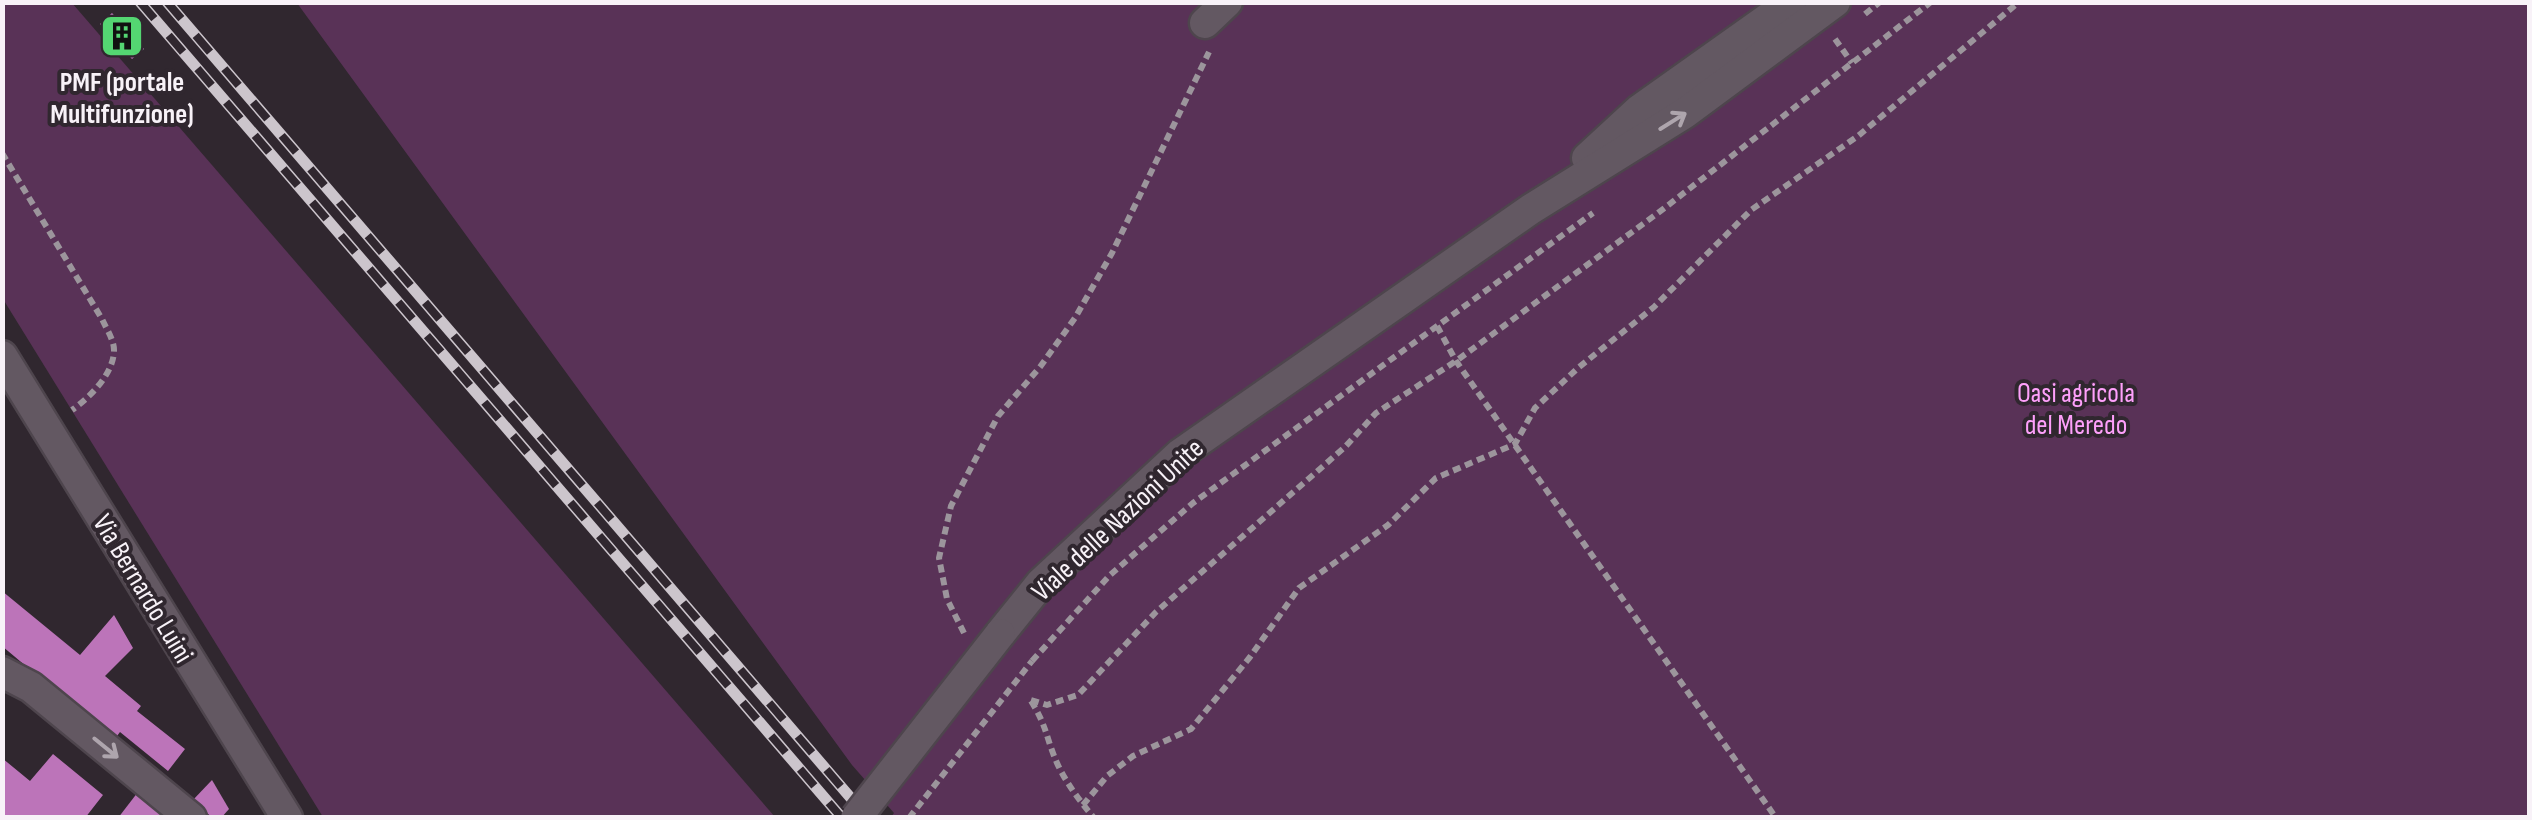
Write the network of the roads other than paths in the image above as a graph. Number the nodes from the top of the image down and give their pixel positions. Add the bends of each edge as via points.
1 (1791, 2) edge
2 (1835, 2) edge
3 (1530, 209) junction
4 (2, 356) edge
5 (2, 672) edge
6 (191, 818) edge
7 (287, 818) edge
8 (856, 818) edge

1 - 3 street, Viale delle Nazioni Unite via 1639,110
3 -> 2 street, Viale delle Nazioni Unite via 1685,113
3 - 8 street, Viale delle Nazioni Unite, bridge via 1180,454 1041,584
4 - 7 street, Via Bernardo Luini
5 -> 6 street via 31,687

